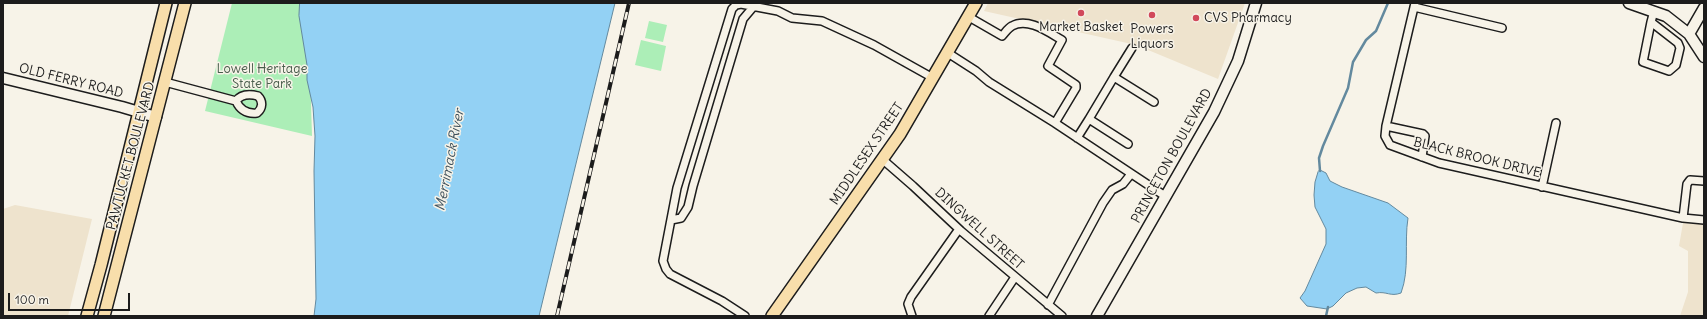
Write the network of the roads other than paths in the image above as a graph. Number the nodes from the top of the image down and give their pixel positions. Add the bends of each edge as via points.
1 (166, 3) edge
2 (185, 3) edge
3 (976, 3) edge
4 (1256, 3) edge
5 (1629, 3) edge
6 (1415, 5) edge
7 (754, 6) junction
8 (1704, 8) edge
9 (1654, 11) junction
10 (969, 17) junction
11 (1651, 22) junction
12 (1502, 28) dead end
13 (1689, 34) junction
14 (1132, 48) dead end
15 (948, 53) junction
16 (1704, 57) edge
17 (1114, 77) junction
18 (3, 78) edge
19 (933, 78) junction
20 (165, 82) junction
21 (236, 101) dead end
22 (1154, 102) dead end
23 (139, 113) junction
24 (156, 117) junction
25 (1089, 119) junction
26 (1055, 123) junction
27 (1556, 123) dead end
28 (1386, 126) junction
29 (1077, 138) junction
30 (1128, 144) dead end
31 (1422, 157) junction
32 (882, 159) junction
33 (1131, 174) junction
34 (1704, 181) edge
35 (1542, 187) junction
36 (1165, 196) junction
37 (1683, 218) junction
38 (670, 220) junction
39 (1704, 220) edge
40 (959, 229) junction
41 (1015, 277) junction
42 (1048, 304) junction
43 (87, 316) edge
44 (104, 316) edge
45 (745, 316) edge
46 (773, 316) edge
47 (912, 316) edge
48 (989, 316) edge
49 (1062, 316) edge
50 (1097, 316) edge

1 - 23 main road, PAWTUCKET BOULEVARD
2 - 20 main road, PAWTUCKET BOULEVARD
3 - 10 main road, MIDDLESEX STREET
4 - 36 main road, PRINCETON BOULEVARD via 1232,74 1214,112
5 - 9 main road
6 - 12 street
6 - 28 street, BLACK BROOK DRIVE
7 - 19 street via 792,18 827,23 874,45
7 - 38 street via 743,19 688,207 681,218
7 - 38 street via 736,5 730,14 677,188
8 - 13 main road
9 - 11 street
9 - 13 main road via 1666,16
10 - 15 main road, MIDDLESEX STREET
10 - 26 street via 1002,36 1015,25 1032,24 1062,40 1048,66 1071,80 1076,88
11 - 11 street via 1643,62 1669,71 1676,65 1680,48 1678,43
13 - 16 main road
14 - 17 street
15 - 19 main road, MIDDLESEX STREET
15 - 26 street
17 - 22 street
17 - 25 street
18 - 23 main road, OLD FERRY ROAD
19 - 32 main road, MIDDLESEX STREET
20 - 21 street
20 - 24 main road, PAWTUCKET BOULEVARD
23 - 24 main road, OLD FERRY ROAD
23 - 43 main road, PAWTUCKET BOULEVARD
24 - 44 main road, PAWTUCKET BOULEVARD
25 - 29 street
25 - 30 street
26 - 29 street
27 - 35 street
28 - 31 street, BLACK BROOK DRIVE via 1385,136 1390,145
28 - 31 street via 1423,134 1425,136
29 - 33 street
31 - 35 street, BLACK BROOK DRIVE
32 - 40 street, DINGWELL STREET
32 - 46 main road, MIDDLESEX STREET
33 - 36 street
33 - 42 street via 1123,184 1112,190 1105,200
34 - 37 street via 1690,180 1687,184
35 - 37 street, BLACK BROOK DRIVE
36 - 50 main road, PRINCETON BOULEVARD
37 - 39 street, BLACK BROOK DRIVE
38 - 45 street via 663,261 666,269 670,274
40 - 41 street, DINGWELL STREET
40 - 47 street via 911,297 908,304
41 - 42 street, DINGWELL STREET
41 - 48 street
42 - 49 street, DINGWELL STREET

